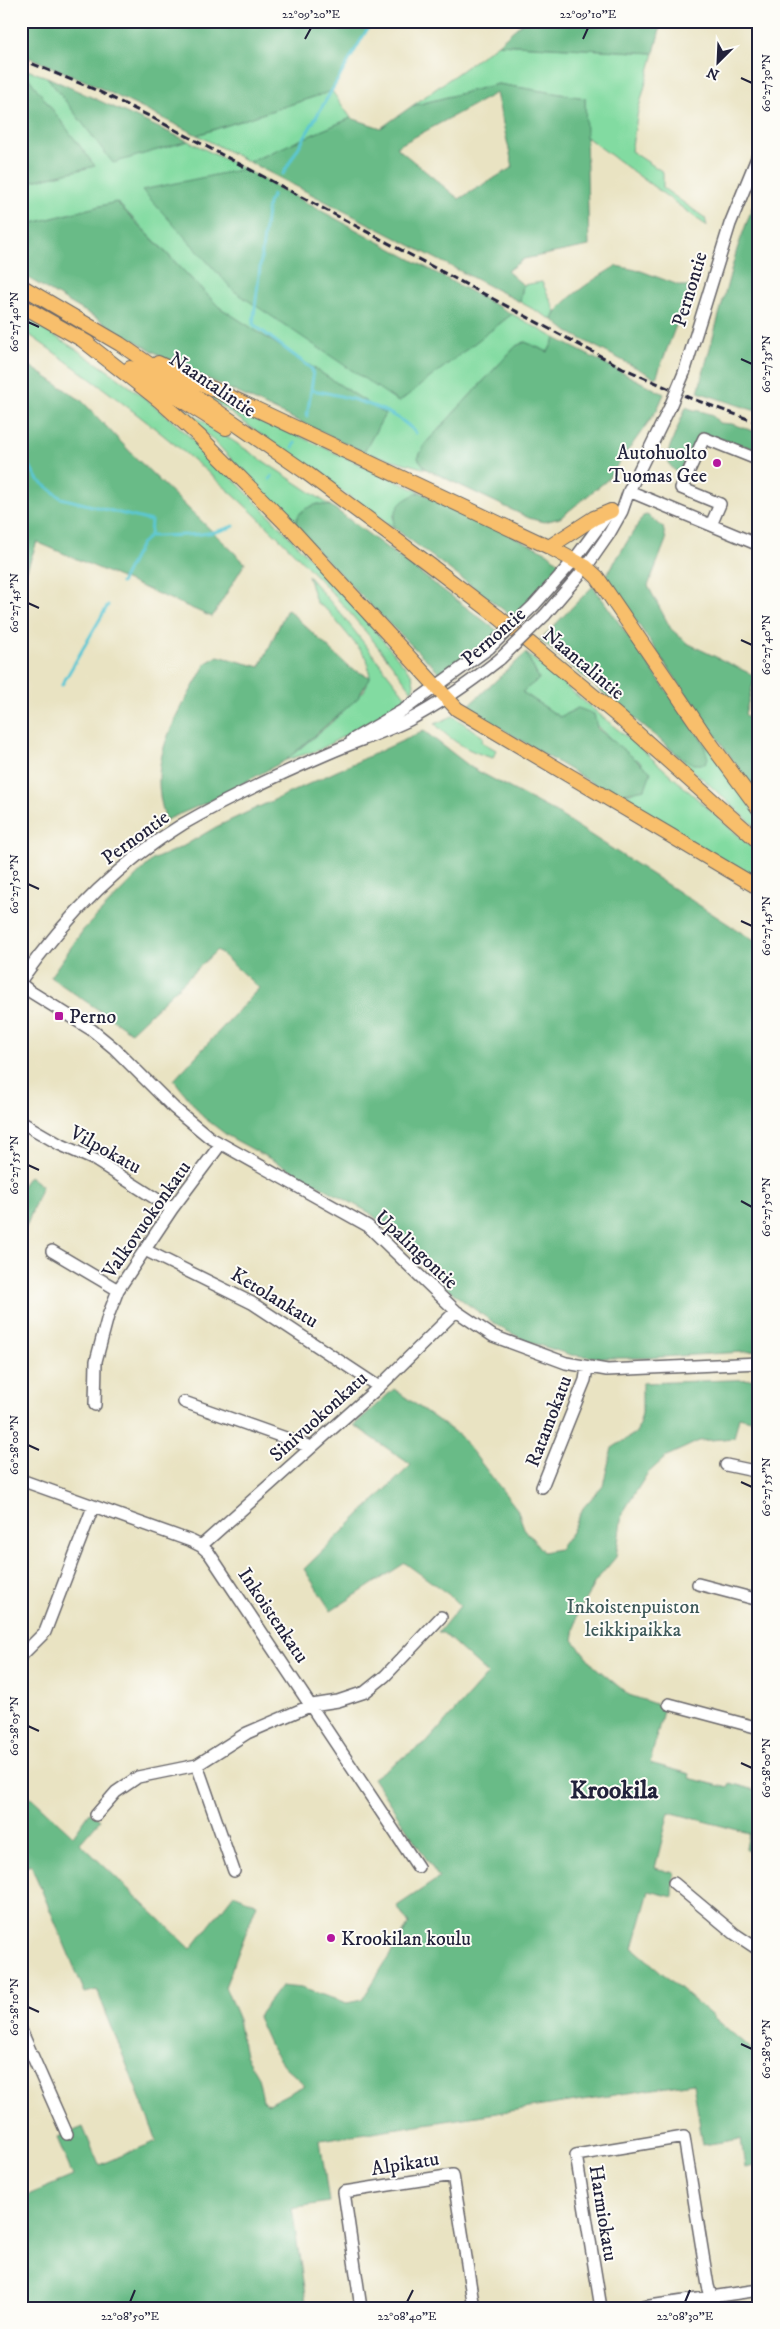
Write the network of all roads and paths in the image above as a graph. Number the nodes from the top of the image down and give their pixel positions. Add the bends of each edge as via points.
1 (759, 153) edge
2 (21, 286) edge
3 (21, 305) edge
4 (80, 338) junction
5 (120, 344) junction
6 (759, 460) edge
7 (629, 490) junction
8 (611, 511) junction
9 (711, 525) junction
10 (376, 526) junction
11 (759, 545) edge
12 (549, 548) junction
13 (580, 563) junction
14 (436, 687) junction
15 (447, 698) junction
16 (331, 752) junction
17 (759, 809) edge
18 (759, 842) edge
19 (759, 888) edge
20 (21, 982) edge
21 (21, 1122) edge
22 (220, 1145) junction
23 (172, 1210) junction
24 (145, 1250) junction
25 (52, 1251) dead end
26 (118, 1290) junction
27 (456, 1311) junction
28 (759, 1363) edge
29 (588, 1368) junction
30 (378, 1387) junction
31 (184, 1402) dead end
32 (95, 1405) dead end
33 (311, 1447) junction
34 (726, 1465) dead end
35 (759, 1472) edge
36 (21, 1480) edge
37 (542, 1487) dead end
38 (93, 1507) junction
39 (201, 1546) junction
40 (698, 1584) dead end
41 (759, 1600) edge
42 (442, 1618) dead end
43 (21, 1656) edge
44 (669, 1704) dead end
45 (312, 1705) junction
46 (759, 1728) edge
47 (197, 1765) junction
48 (96, 1814) dead end
49 (418, 1867) dead end
50 (234, 1872) dead end
51 (674, 1883) dead end
52 (759, 1950) edge
53 (21, 2030) edge
54 (67, 2134) dead end
55 (759, 2290) edge
56 (711, 2296) junction
57 (361, 2308) edge
58 (474, 2308) edge
59 (600, 2308) edge
60 (636, 2308) edge

1 - 7 street, Pernontie, bridge via 730,224 684,373
2 - 5 main road, Naantalintie
3 - 4 main road, Naantalintie
4 - 10 main road, Naantalintie via 214,420
4 - 14 main road via 199,436 293,531
5 - 10 main road, Naantalintie via 304,471
5 - 12 main road
6 - 9 street via 704,438 681,488 720,504
7 - 8 street, Pernontie
7 - 9 street
7 - 13 street, Pernontie via 613,526
8 - 12 main road via 594,518
8 - 13 street, Pernontie
9 - 11 street
10 - 18 main road, Naantalintie via 497,616 619,717
12 - 13 main road
13 - 14 street, Pernontie, bridge via 490,648
13 - 15 street, Pernontie, bridge via 545,615 500,659
13 - 17 main road via 597,577
14 - 15 main road
14 - 16 street, Pernontie
15 - 16 street, Pernontie via 370,738
15 - 19 main road via 488,729
16 - 20 street, Pernontie via 215,807 135,858 80,906 42,950
20 - 22 street, Upalingontie via 114,1048 174,1108
21 - 23 street, Vilpokatu via 95,1160
22 - 23 street, Valkovuokonkatu
22 - 27 street, Upalingontie via 368,1226
23 - 24 street, Valkovuokonkatu
24 - 26 street, Valkovuokonkatu
24 - 30 street, Ketolankatu via 252,1303
25 - 26 street
26 - 32 street, Valkovuokonkatu via 96,1361
27 - 29 street, Upalingontie via 507,1343
27 - 30 street, Sinivuokonkatu
28 - 29 street, Upalingontie via 629,1370
29 - 37 street, Ratamokatu
30 - 33 street, Sinivuokonkatu
31 - 33 street
33 - 39 street, Sinivuokonkatu
34 - 35 street
36 - 38 street, Inkoistenkatu
38 - 39 street, Inkoistenkatu
38 - 43 street via 45,1632
39 - 45 street, Inkoistenkatu via 221,1569
40 - 41 street
42 - 45 street via 365,1692
44 - 46 street
45 - 47 street via 248,1733
45 - 49 street, Inkoistenkatu
47 - 48 street via 138,1777
47 - 50 street
51 - 52 street
53 - 54 street
55 - 56 street
56 - 59 street, Harmiokatu via 684,2137 576,2155
56 - 60 street
57 - 58 street, Alpikatu via 344,2192 453,2175

